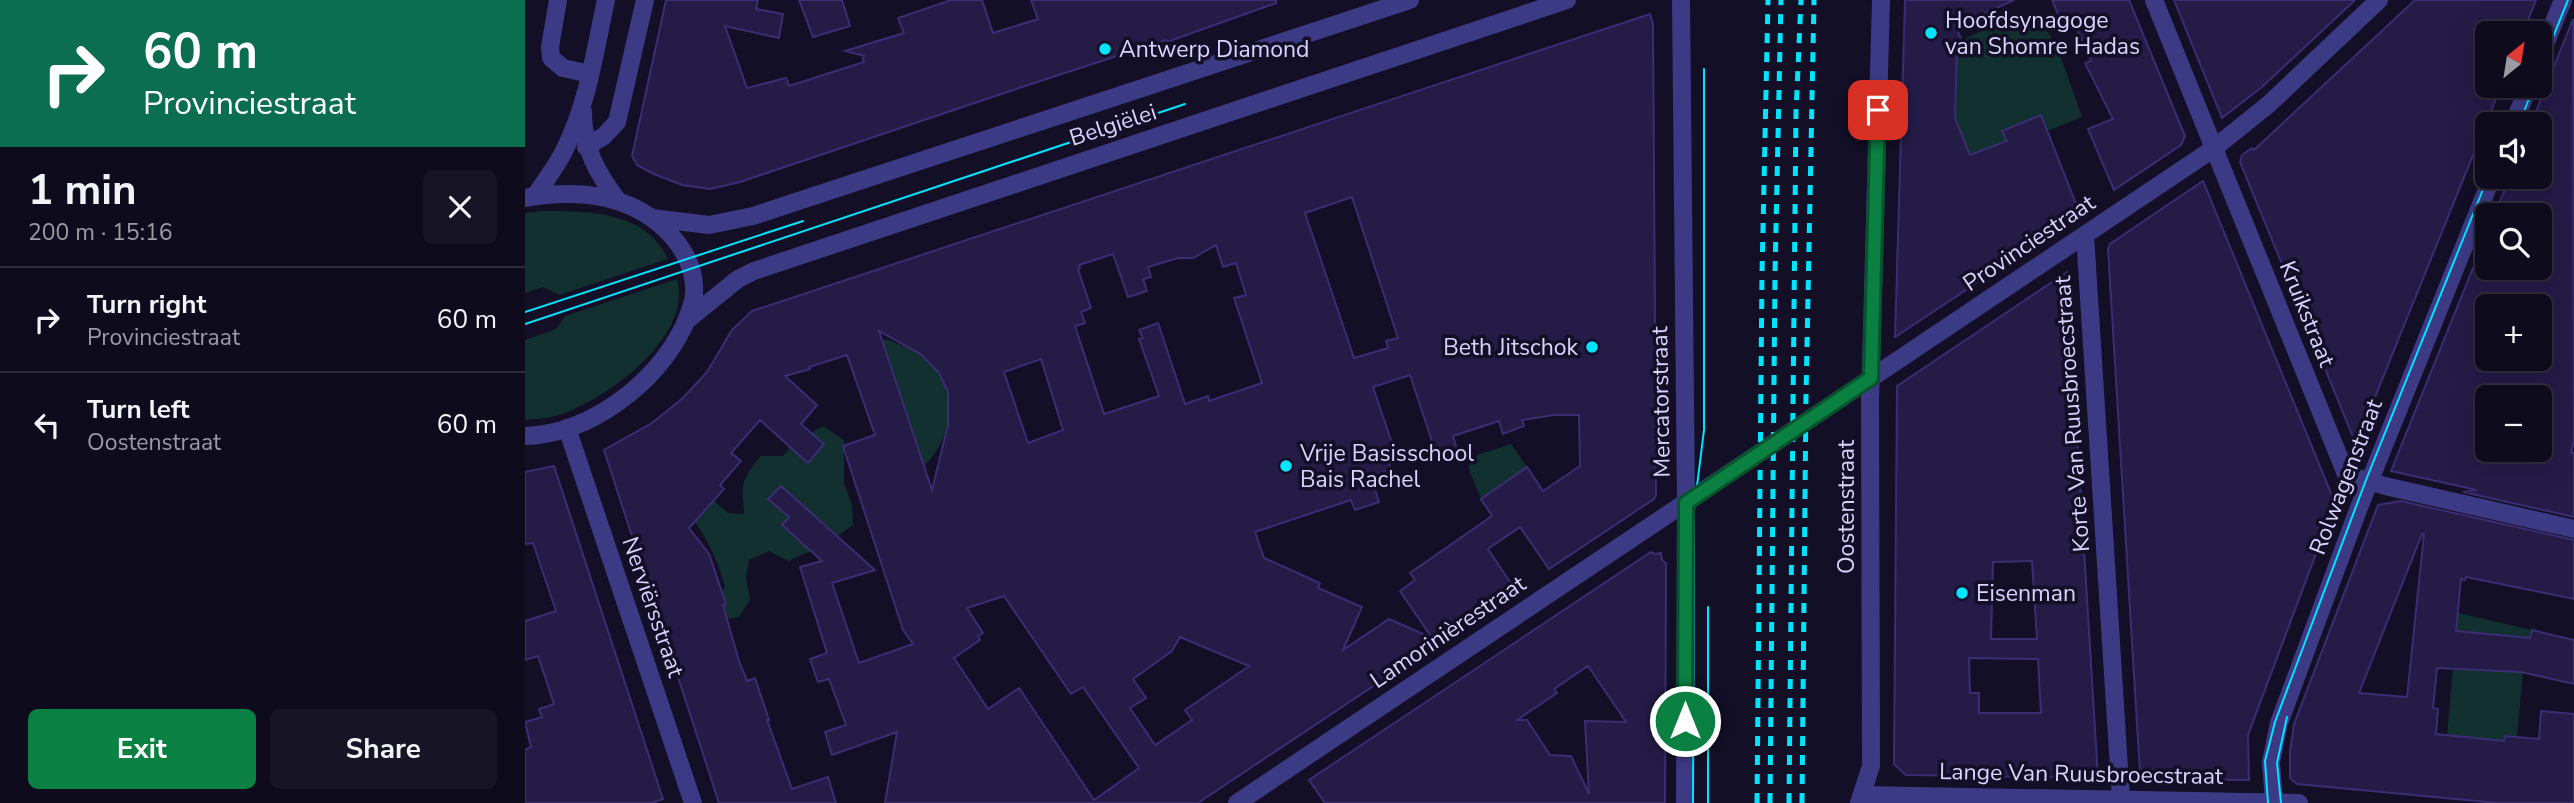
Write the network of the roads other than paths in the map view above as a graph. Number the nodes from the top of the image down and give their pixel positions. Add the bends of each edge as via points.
1 (558, 0) edge
2 (606, 0) edge
3 (645, 0) edge
4 (1410, 0) edge
5 (1567, 0) edge
6 (1682, 0) edge
7 (1881, 0) edge
8 (2154, 0) edge
9 (2379, 0) edge
10 (2563, 0) edge
11 (2552, 27) edge
12 (590, 74) junction
13 (583, 103) junction
14 (586, 147) junction
15 (2213, 149) junction
16 (2487, 189) edge
17 (530, 197) edge
18 (618, 201) junction
19 (652, 218) junction
20 (2085, 235) junction
21 (686, 321) junction
22 (1871, 378) junction
23 (567, 428) junction
24 (525, 436) edge
25 (2370, 482) junction
26 (1686, 503) junction
27 (2574, 529) edge
28 (1860, 799) edge
29 (2121, 799) junction
30 (2273, 802) edge
31 (693, 803) edge
32 (1237, 803) edge
33 (1685, 803) edge
34 (2299, 803) edge

1 - 12 street via 551,58 563,68
2 - 12 street
3 - 14 street via 617,122
4 - 19 street, Belgiëlei via 753,216 709,225
5 - 21 street, Belgiëlei via 754,271
6 - 26 street, Mercatorstraat
7 - 22 street, Oostenstraat
8 - 15 street, Kruikstraat
9 - 15 street, Provinciestraat via 2269,104
10 - 11 street
12 - 13 street
13 - 14 street
13 - 17 street via 565,149
14 - 18 street
15 - 20 street, Provinciestraat
15 - 25 street, Kruikstraat via 2346,474
16 - 25 street, Rolwagenstraat
17 - 18 street, Belgiëlei via 591,196
18 - 19 street, Belgiëlei
19 - 21 street, Belgiëlei via 679,245 690,270 694,295
20 - 22 street, Provinciestraat
20 - 29 street, Korte Van Ruusbroecstraat
21 - 23 street, Belgiëlei via 663,361 643,381 617,402
22 - 26 street, Provinciestraat
22 - 28 street, Oostenstraat via 1871,765
23 - 24 street, Belgiëlei
23 - 31 street, Nerviërsstraat
25 - 27 street, Kruikstraat
25 - 30 street, Rolwagenstraat via 2279,723 2271,762
26 - 32 street, Lamorinièrestraat
26 - 33 street, Mercatorstraat
28 - 29 street, Lange Van Ruusbroecstraat
29 - 30 street, Lange Van Ruusbroecstraat
30 - 34 street, Lange Van Ruusbroecstraat

